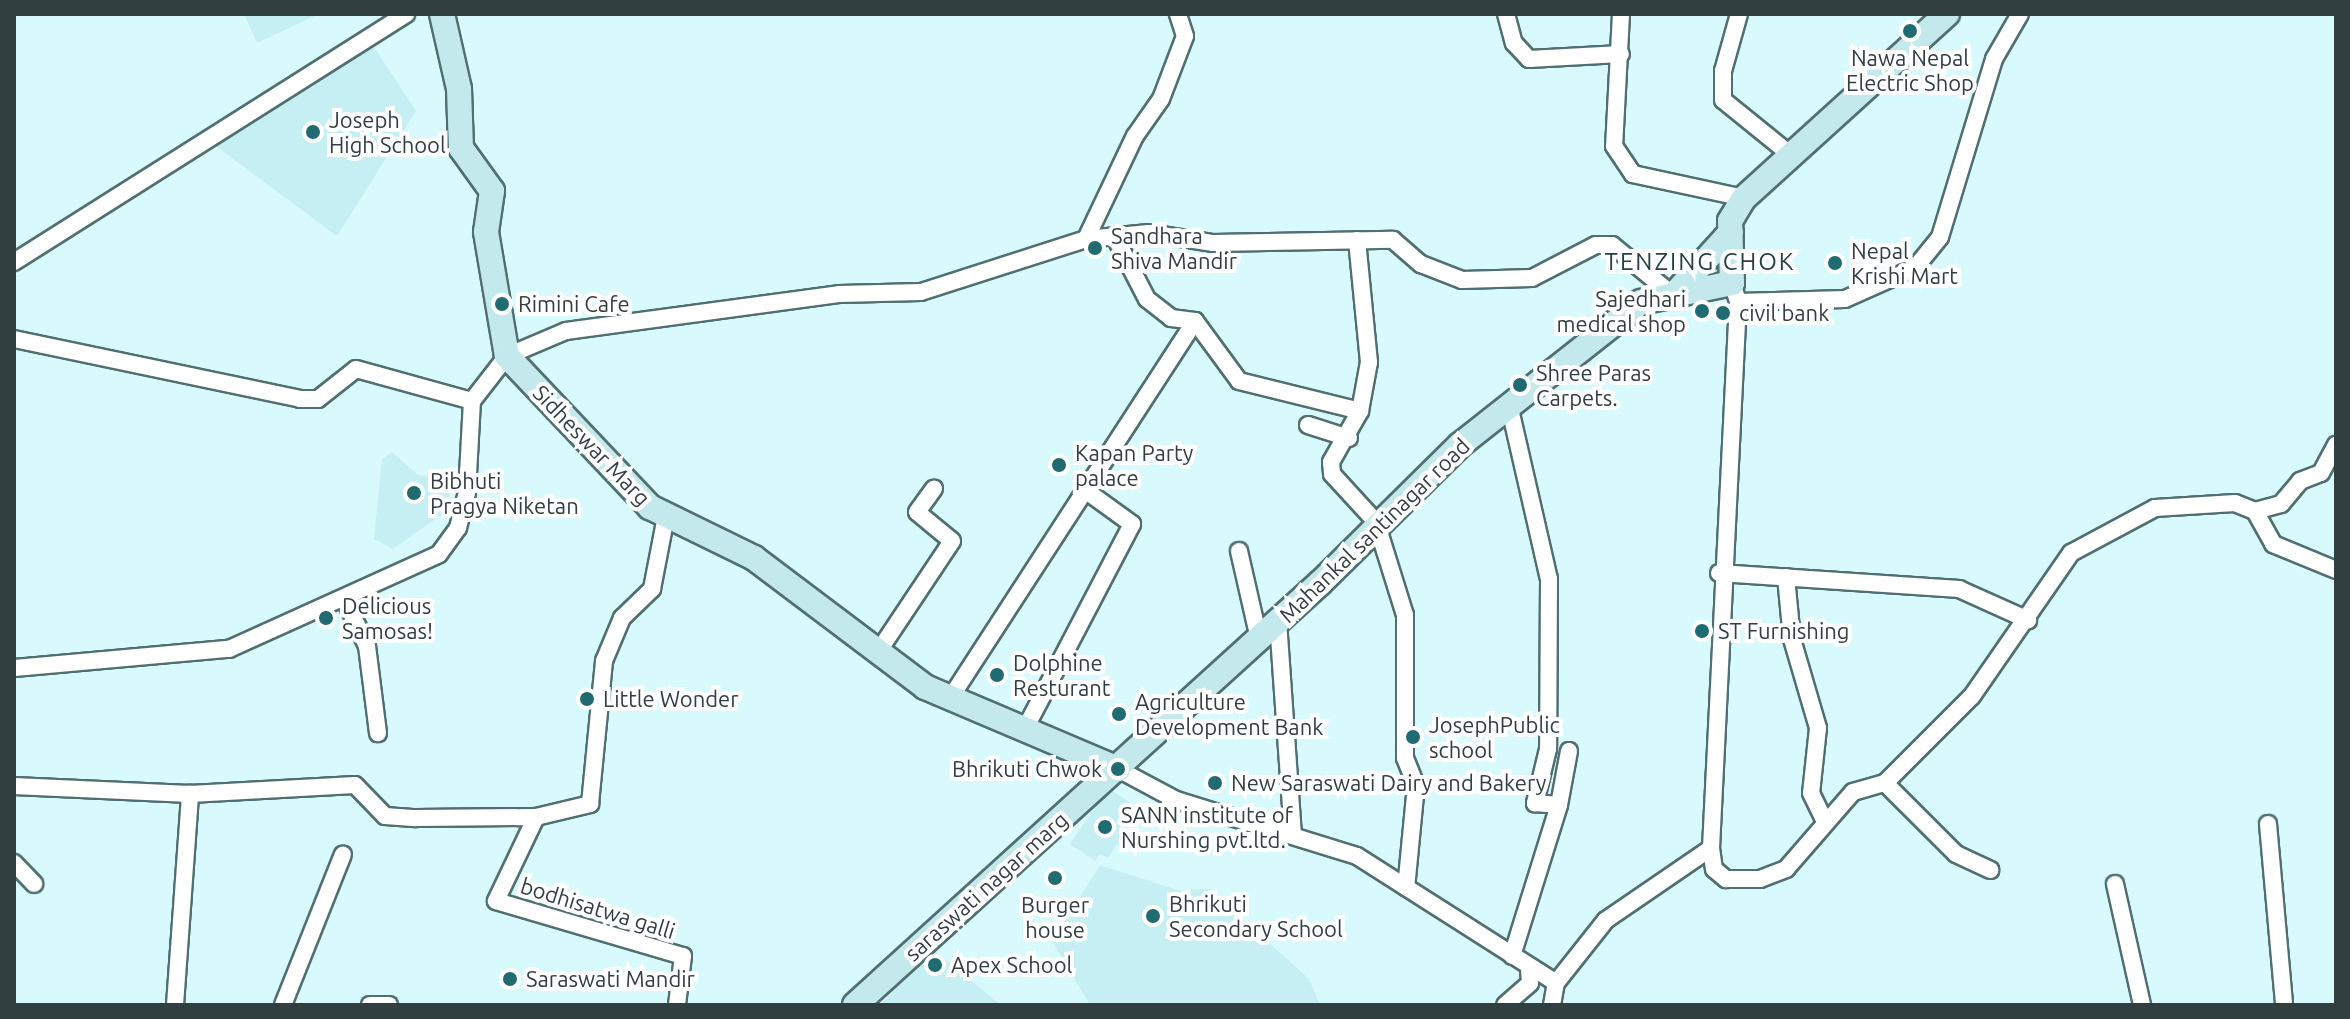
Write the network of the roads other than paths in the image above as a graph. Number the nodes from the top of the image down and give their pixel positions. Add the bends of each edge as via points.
1 (406, 14) edge
2 (442, 14) edge
3 (1178, 14) edge
4 (1506, 14) edge
5 (1621, 14) edge
6 (1739, 14) edge
7 (1947, 14) edge
8 (2020, 14) edge
9 (381, 20) edge
10 (1621, 54) junction
11 (1791, 155) junction
12 (1744, 198) junction
13 (1731, 232) junction
14 (1086, 239) junction
15 (1357, 240) junction
16 (1117, 241) junction
17 (14, 262) edge
18 (1673, 290) junction
19 (1735, 293) junction
20 (1195, 321) junction
21 (14, 339) edge
22 (507, 356) junction
23 (472, 401) junction
24 (1510, 409) junction
25 (1360, 411) junction
26 (1308, 425) dead end
27 (1349, 438) junction
28 (2336, 445) edge
29 (934, 489) dead end
30 (1085, 490) junction
31 (2255, 511) junction
32 (666, 516) junction
33 (1376, 522) junction
34 (1239, 551) dead end
35 (2336, 570) edge
36 (1719, 573) junction
37 (1786, 577) junction
38 (346, 602) junction
39 (2028, 620) junction
40 (1278, 621) junction
41 (1259, 639) junction
42 (878, 652) junction
43 (14, 668) edge
44 (949, 700) junction
45 (1026, 727) junction
46 (378, 733) dead end
47 (1569, 751) dead end
48 (1118, 769) junction
49 (1885, 783) junction
50 (14, 786) edge
51 (190, 794) junction
52 (1559, 805) junction
53 (536, 817) junction
54 (1825, 822) junction
55 (2268, 824) dead end
56 (1293, 833) junction
57 (1711, 848) junction
58 (343, 854) dead end
59 (14, 863) edge
60 (1991, 870) dead end
61 (34, 884) dead end
62 (2115, 884) dead end
63 (1406, 888) junction
64 (1512, 956) junction
65 (1529, 967) junction
66 (1556, 983) junction
67 (175, 1005) edge
68 (283, 1005) edge
69 (370, 1005) edge
70 (389, 1005) edge
71 (677, 1005) edge
72 (855, 1005) edge
73 (1505, 1005) edge
74 (1552, 1005) edge
75 (2142, 1005) edge
76 (2284, 1005) edge

1 - 9 street
2 - 22 main road via 459,89 461,148 492,191 486,232
3 - 14 street via 1185,36 1161,99 1135,136
4 - 10 street via 1514,43 1529,59
5 - 10 street
6 - 11 street via 1723,71 1723,100
7 - 11 main road
8 - 19 street via 1994,59 1940,237 1915,268 1845,299
9 - 17 street
10 - 12 street via 1614,146 1633,174
11 - 12 main road
12 - 13 main road
13 - 18 main road
13 - 19 main road
14 - 16 street
14 - 22 street via 921,292 839,294 566,331
15 - 16 street via 1213,243 1149,233
15 - 18 street via 1393,240 1421,264 1462,280 1532,278 1596,245 1612,245
15 - 25 street via 1369,362
16 - 20 street via 1147,299 1171,318
18 - 19 main road, Mahankal santinagar road
18 - 24 main road, Mahankal santinagar road via 1641,302
19 - 36 street
20 - 25 street via 1239,381
20 - 30 street
21 - 23 street via 300,399 318,399 356,369
22 - 23 street
22 - 32 main road, Sidheswar Marg via 630,490
23 - 38 street via 458,528 439,554
24 - 33 main road, Mahankal santinagar road
24 - 52 street via 1549,579 1548,749 1535,803
25 - 27 street
26 - 27 street
27 - 33 street via 1331,462 1332,474
28 - 31 street via 2321,473 2300,481 2281,504
29 - 42 street via 917,512 952,541
30 - 44 street
30 - 45 street via 1132,524
31 - 35 street via 2273,544
31 - 39 street via 2208,503 2129,517 2071,553
32 - 42 main road, Sidheswar Marg via 754,558
32 - 53 street via 652,589 622,618 604,661 590,804
33 - 40 main road, Mahankal santinagar road
33 - 63 street via 1405,615 1405,758 1416,785
34 - 41 street
36 - 37 street
36 - 57 street
37 - 39 street via 1959,589
37 - 54 street via 1792,639 1818,728 1811,793
38 - 43 street via 229,649
38 - 46 street via 367,646
39 - 49 street via 1972,696
40 - 41 main road, Mahankal santinagar road
40 - 56 street
41 - 48 main road, Mahankal santinagar road
42 - 44 main road, Sidheswar Marg
44 - 45 main road, Sidheswar Marg
45 - 48 main road, Sidheswar Marg
47 - 52 street
48 - 56 street via 1176,800
48 - 72 main road, saraswati nagar marg
49 - 54 street via 1853,792
49 - 60 street via 1956,854
50 - 51 street
51 - 53 street via 355,785 385,816
51 - 67 street
52 - 64 street
53 - 71 street, bodhisatwa galli via 496,901 683,956
54 - 57 street via 1786,869 1760,879 1726,879 1714,869
55 - 76 street
56 - 63 street via 1357,856
57 - 66 street via 1606,920
58 - 68 street
59 - 61 street
62 - 75 street
63 - 64 street
64 - 65 street
65 - 66 street
65 - 73 street via 1530,983
66 - 74 street
69 - 70 street

